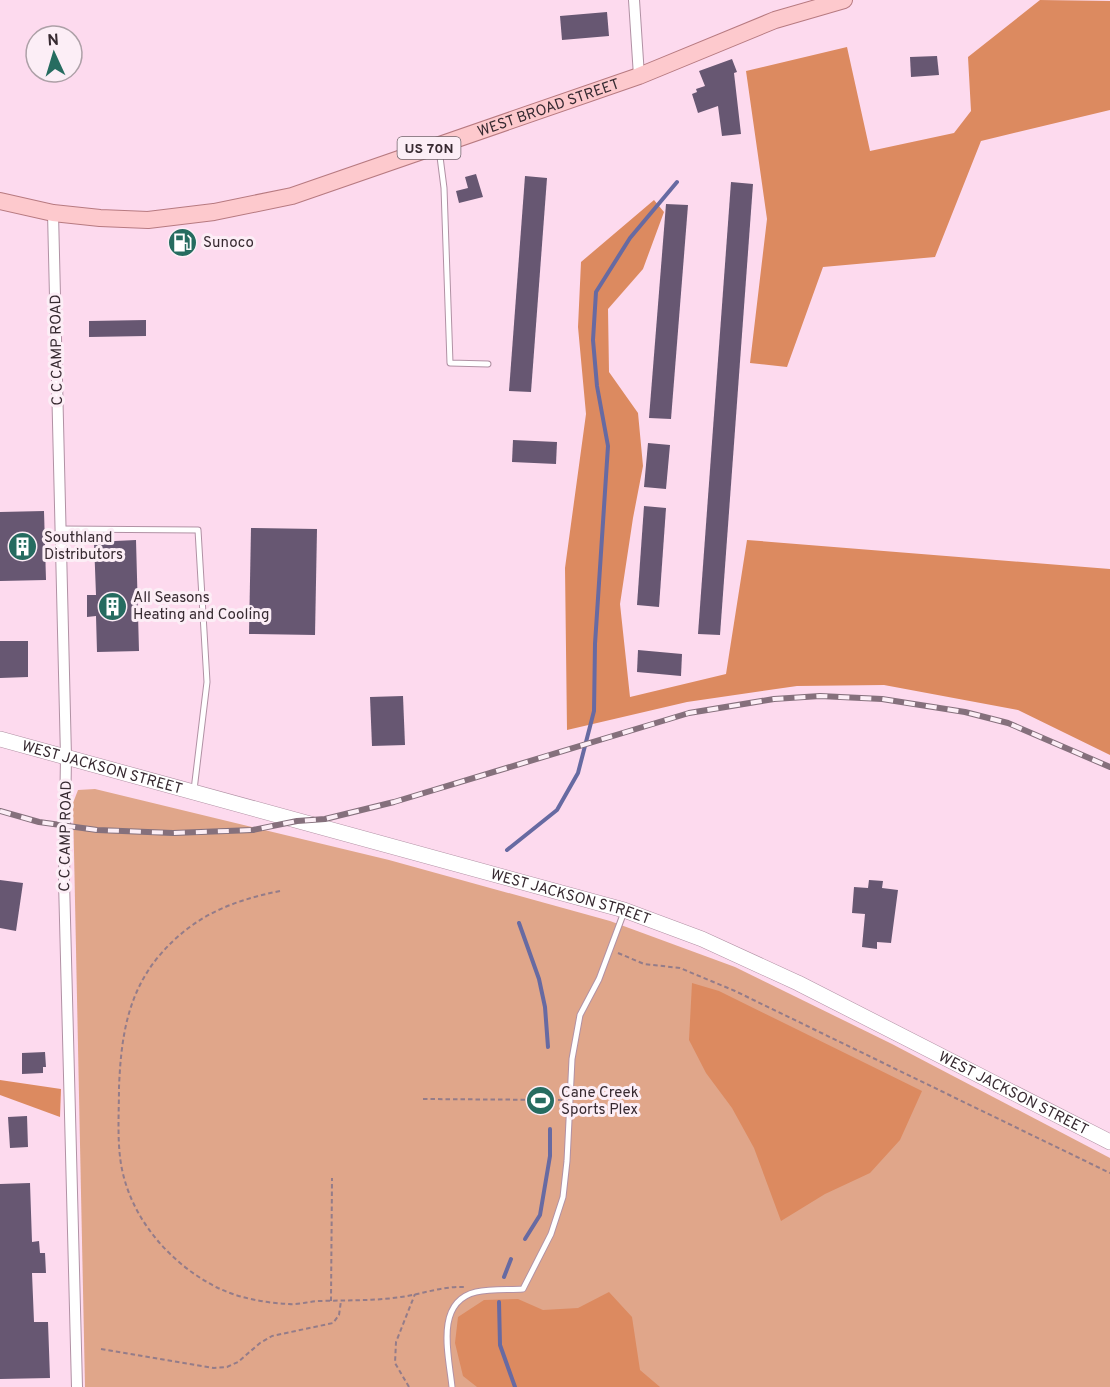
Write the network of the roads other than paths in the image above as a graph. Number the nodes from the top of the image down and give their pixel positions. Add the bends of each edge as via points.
1 (634, 0) edge
2 (844, 0) edge
3 (639, 76) junction
4 (438, 144) junction
5 (0, 201) edge
6 (53, 213) junction
7 (488, 364) dead end
8 (61, 529) junction
9 (0, 739) edge
10 (66, 757) junction
11 (194, 792) junction
12 (624, 910) junction
13 (1110, 1142) edge
14 (77, 1387) edge
15 (452, 1387) edge

1 - 3 street
2 - 3 main road, WEST BROAD STREET / US 70N via 775,20
3 - 4 main road, WEST BROAD STREET / US 70N
4 - 6 main road, WEST BROAD STREET / US 70N via 292,196 214,212 148,220
4 - 7 lane via 444,188 450,363
5 - 6 main road, WEST BROAD STREET / US 70N
6 - 8 street, C C CAMP ROAD
8 - 10 street, C C CAMP ROAD
8 - 11 lane via 198,530 207,682
9 - 10 street, WEST JACKSON STREET
10 - 11 street, WEST JACKSON STREET
10 - 14 street, C C CAMP ROAD via 64,881
11 - 12 street, WEST JACKSON STREET
12 - 13 street, WEST JACKSON STREET via 702,939 798,983
12 - 15 lane via 599,979 580,1016 572,1059 563,1197 551,1234 523,1289 475,1292 457,1302 447,1322

